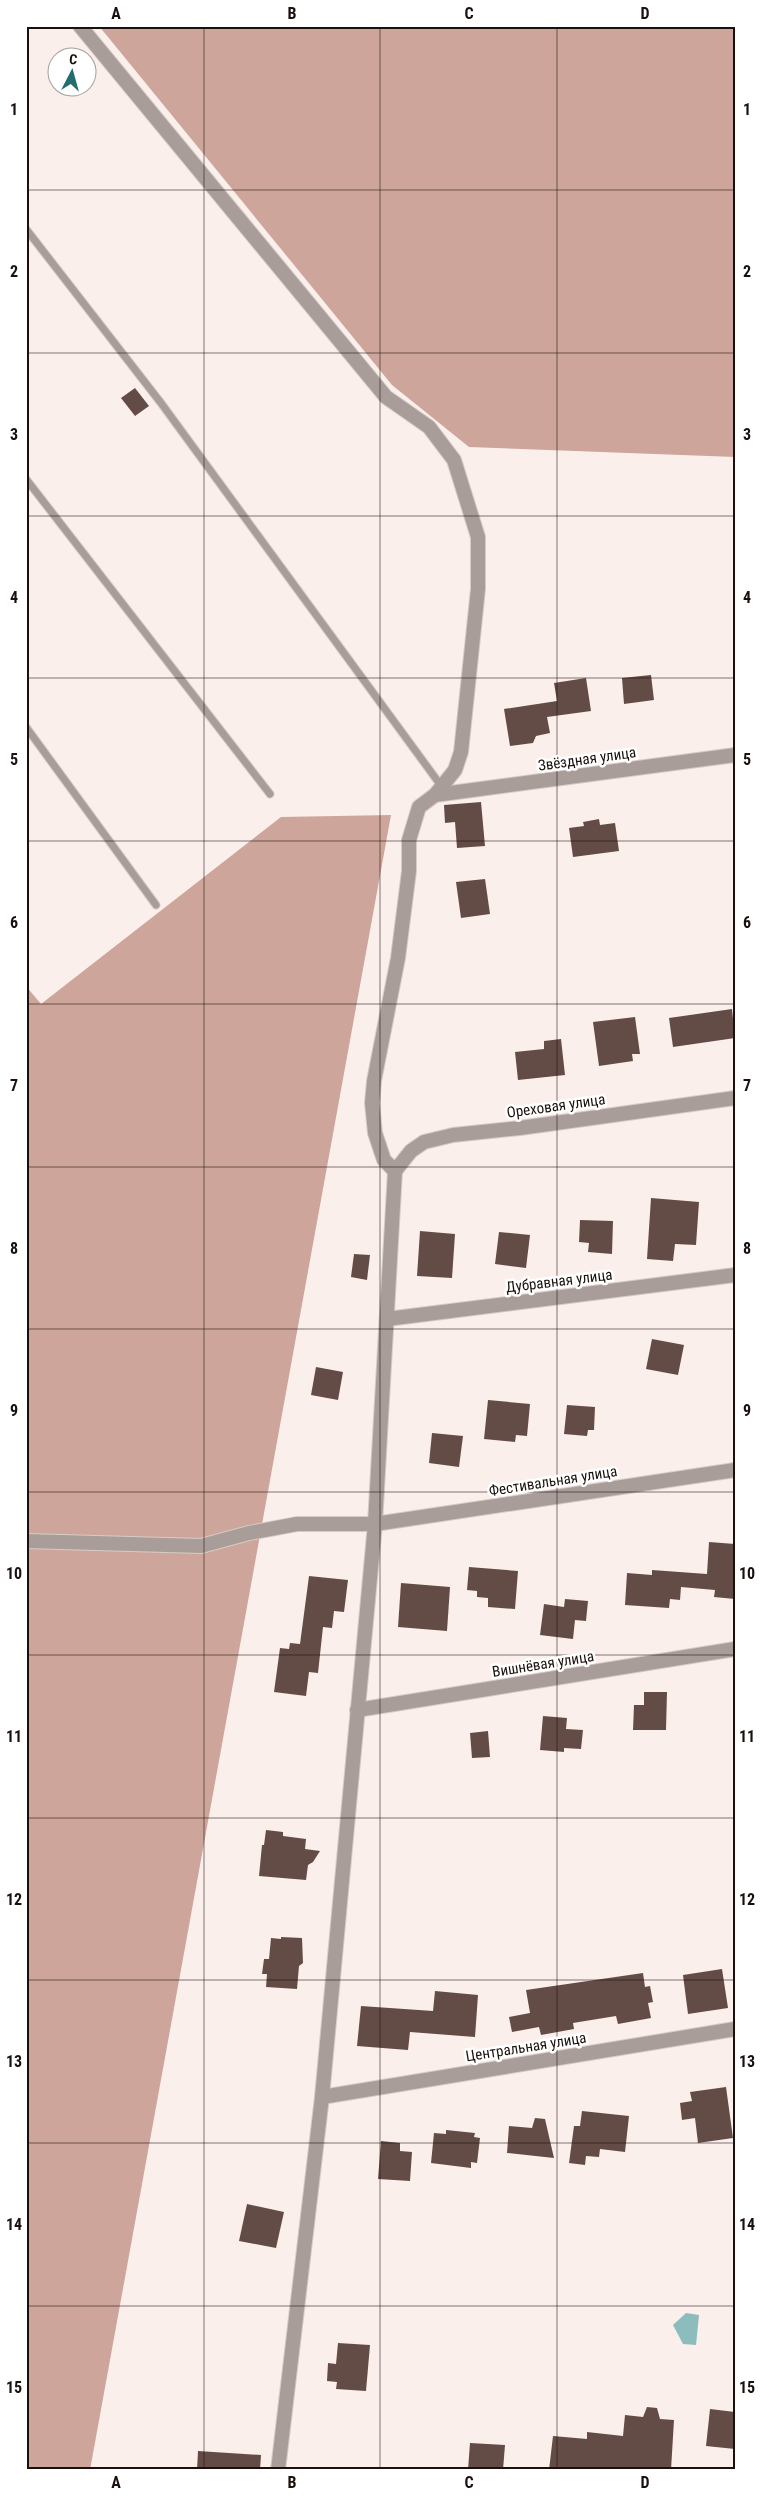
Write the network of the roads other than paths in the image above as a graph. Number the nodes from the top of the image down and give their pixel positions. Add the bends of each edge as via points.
1 (80, 26) edge
2 (26, 229) edge
3 (26, 479) edge
4 (26, 727) edge
5 (735, 755) edge
6 (440, 792) junction
7 (270, 794) dead end
8 (156, 905) dead end
9 (735, 1098) edge
10 (395, 1171) junction
11 (735, 1275) edge
12 (387, 1319) junction
13 (735, 1470) edge
14 (375, 1524) junction
15 (26, 1541) edge
16 (735, 1650) edge
17 (357, 1710) junction
18 (735, 2029) edge
19 (322, 2097) junction
20 (278, 2470) edge

1 - 6 street via 386,397 429,427 454,460 478,537 478,590 461,752 455,770
2 - 6 lane via 160,403
3 - 7 lane
4 - 8 lane
5 - 6 street, Звёздная улица
6 - 10 street via 419,807 409,840 409,871 398,958 374,1081 375,1133 384,1160
9 - 10 street, Ореховая улица via 520,1128 453,1134 424,1142 411,1151
10 - 12 street
11 - 12 street, Дубравная улица
12 - 14 street
13 - 14 street, Фестивальная улица
14 - 15 street, Фестивальная улица via 297,1524 201,1546
14 - 17 street
16 - 17 street, Вишнёвая улица
17 - 19 street
18 - 19 street, Центральная улица
19 - 20 street

